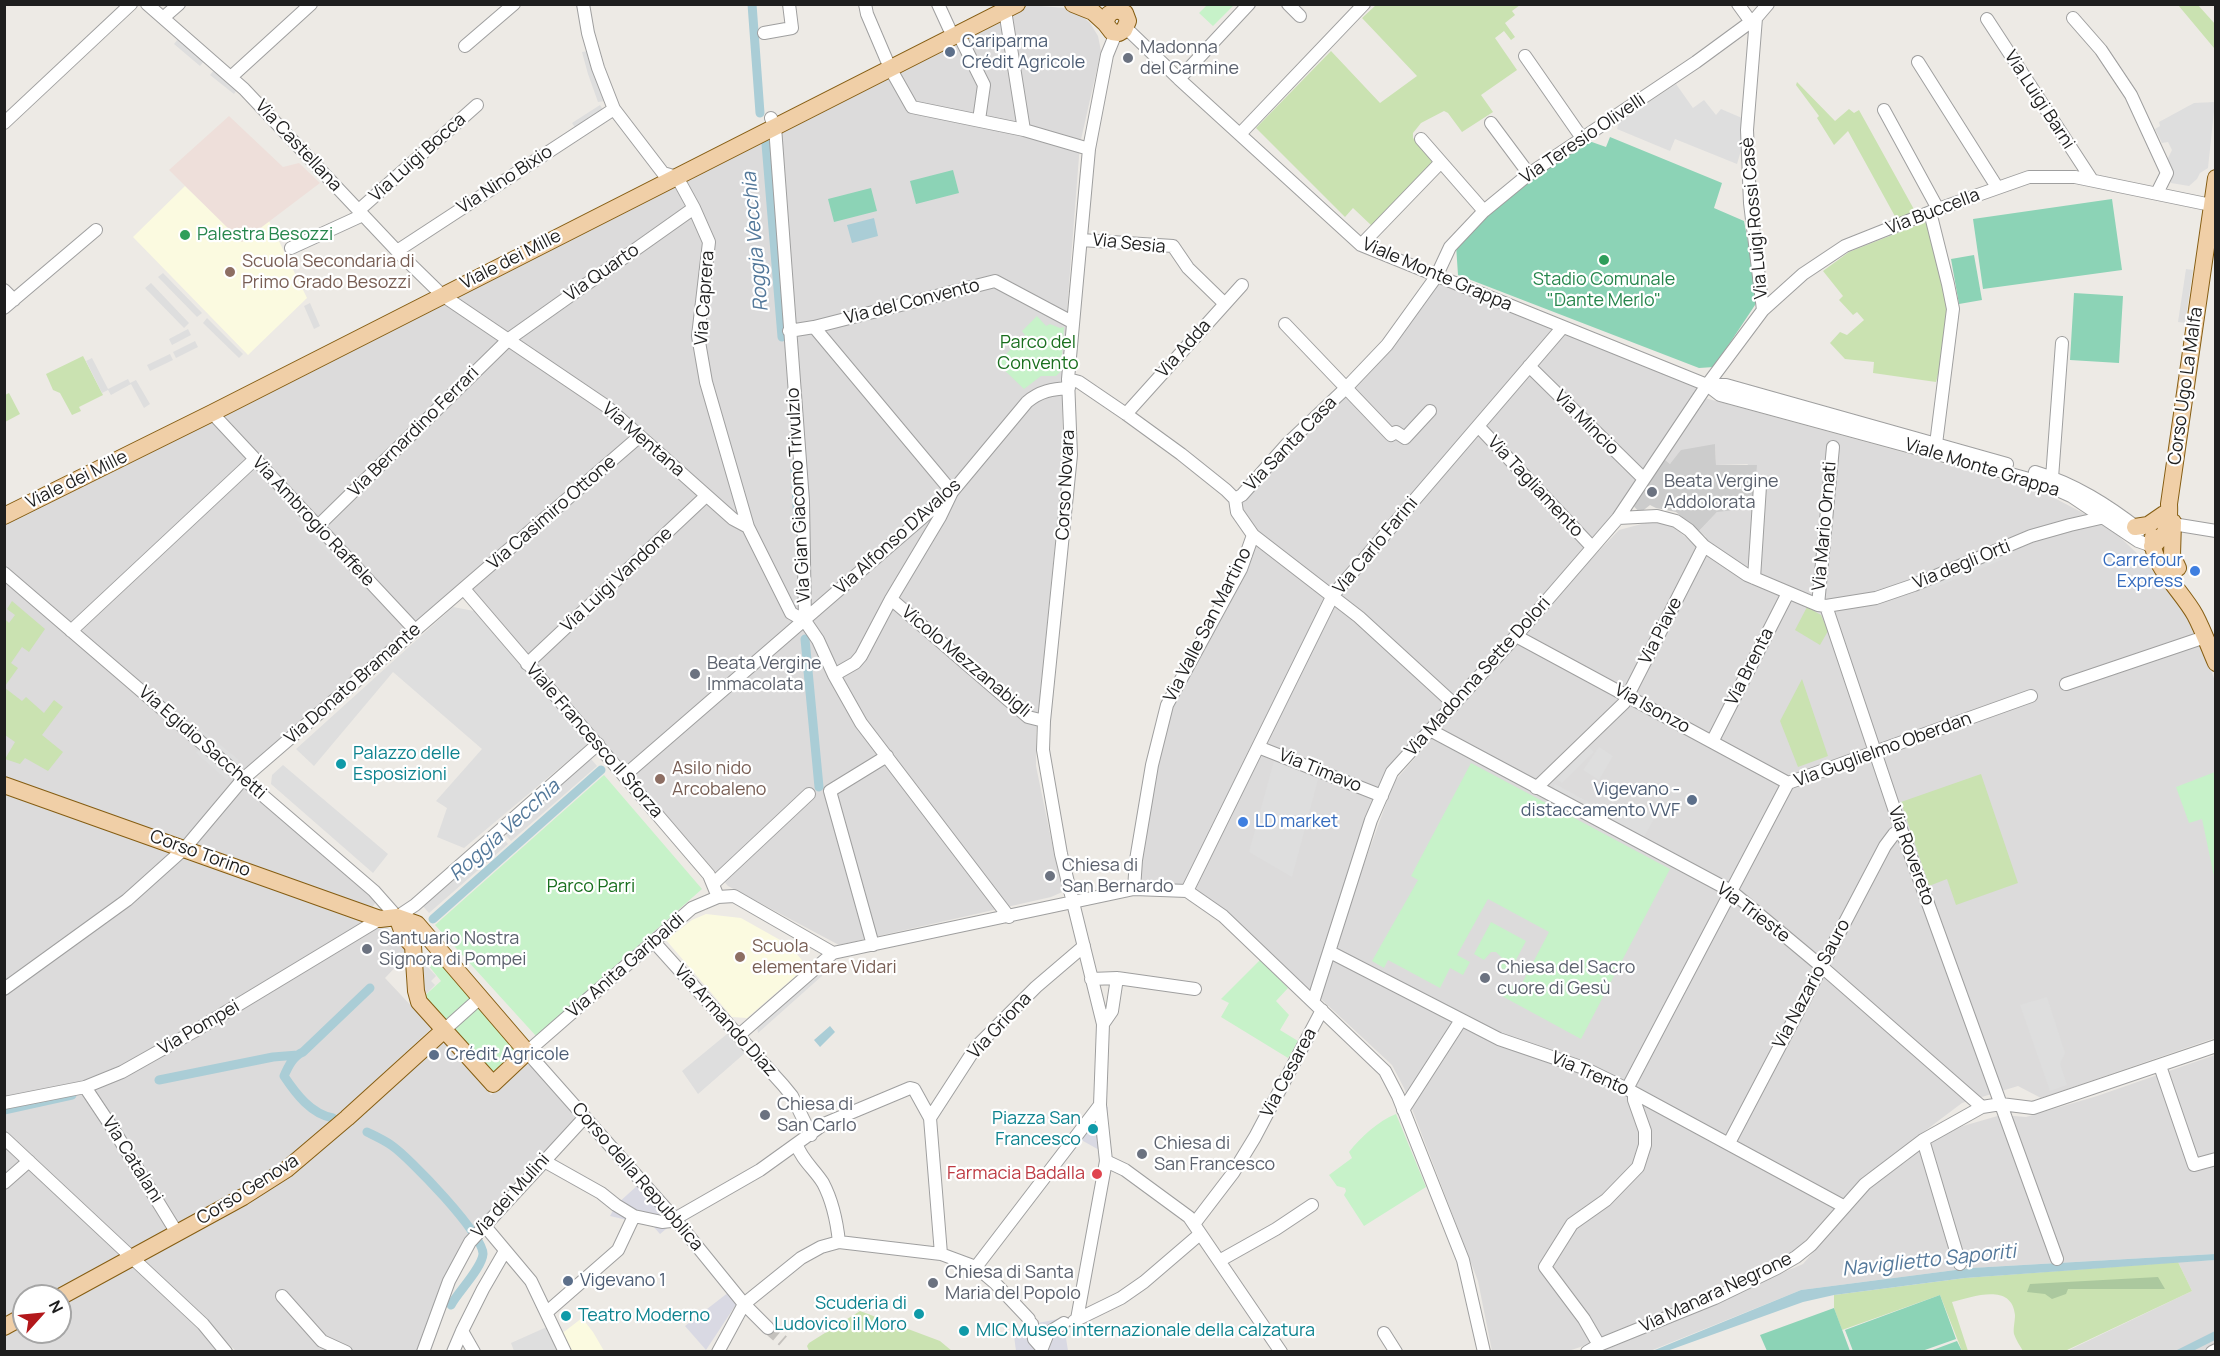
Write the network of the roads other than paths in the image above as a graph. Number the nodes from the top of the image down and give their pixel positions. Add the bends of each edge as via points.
1 (131, 4) edge
2 (147, 4) edge
3 (178, 4) edge
4 (311, 4) edge
5 (514, 4) edge
6 (584, 4) edge
7 (789, 4) edge
8 (865, 4) edge
9 (938, 4) edge
10 (1073, 4) edge
11 (1249, 4) edge
12 (1288, 4) edge
13 (1364, 4) edge
14 (1738, 4) edge
15 (1768, 4) edge
16 (1005, 6) edge
17 (1114, 15) edge
18 (1300, 16) dead end
19 (163, 18) junction
20 (2073, 18) dead end
21 (1987, 19) dead end
22 (1754, 20) junction
23 (953, 30) junction
24 (764, 33) dead end
25 (465, 46) dead end
26 (1526, 56) dead end
27 (1918, 62) dead end
28 (888, 64) junction
29 (231, 77) junction
30 (1179, 79) junction
31 (477, 105) dead end
32 (614, 109) junction
33 (1884, 110) dead end
34 (979, 120) junction
35 (4, 123) edge
36 (1491, 123) dead end
37 (767, 126) junction
38 (1024, 130) junction
39 (1240, 134) junction
40 (1582, 138) junction
41 (1421, 139) dead end
42 (1089, 149) junction
43 (1441, 162) junction
44 (1528, 174) junction
45 (670, 175) junction
46 (2216, 178) edge
47 (2092, 180) junction
48 (1997, 187) junction
49 (2157, 193) junction
50 (2213, 206) edge
51 (694, 208) junction
52 (1934, 210) junction
53 (1484, 211) junction
54 (361, 212) junction
55 (96, 230) dead end
56 (1081, 240) junction
57 (1361, 245) junction
58 (291, 248) dead end
59 (397, 251) junction
60 (1436, 277) junction
61 (1242, 285) dead end
62 (4, 290) edge
63 (438, 291) junction
64 (9, 304) edge
65 (1225, 304) junction
66 (1763, 310) junction
67 (1072, 322) junction
68 (1285, 324) dead end
69 (814, 327) junction
70 (1562, 328) junction
71 (789, 331) junction
72 (509, 339) junction
73 (2062, 343) dead end
74 (1529, 366) junction
75 (1068, 383) junction
76 (1707, 385) junction
77 (1346, 388) junction
78 (1430, 411) dead end
79 (212, 413) junction
80 (1126, 414) junction
81 (1478, 426) junction
82 (640, 436) junction
83 (1936, 444) junction
84 (1833, 447) dead end
85 (254, 460) junction
86 (2052, 478) junction
87 (1644, 479) junction
88 (1760, 486) dead end
89 (952, 492) junction
90 (706, 495) junction
91 (1235, 499) junction
92 (4, 507) edge
93 (2169, 507) junction
94 (4, 516) edge
95 (1618, 518) junction
96 (2105, 518) junction
97 (318, 526) junction
98 (2135, 526) junction
99 (748, 527) junction
100 (2216, 531) edge
101 (1253, 535) junction
102 (1704, 546) junction
103 (2152, 546) junction
104 (1592, 548) junction
105 (2178, 568) junction
106 (4, 573) edge
107 (1754, 578) junction
108 (464, 589) junction
109 (1788, 593) junction
110 (1334, 596) junction
111 (891, 599) junction
112 (1822, 606) junction
113 (805, 621) junction
114 (415, 630) junction
115 (71, 631) junction
116 (2210, 634) edge
117 (1516, 636) junction
118 (2216, 663) edge
119 (527, 664) junction
120 (834, 675) junction
121 (2066, 684) dead end
122 (1628, 695) junction
123 (2031, 696) dead end
124 (1454, 704) junction
125 (1044, 721) junction
126 (1430, 730) junction
127 (1712, 742) junction
128 (598, 744) junction
129 (1258, 747) junction
130 (1875, 752) junction
131 (887, 756) junction
132 (624, 776) junction
133 (243, 779) junction
134 (1788, 783) junction
135 (4, 785) edge
136 (1536, 788) junction
137 (809, 794) dead end
138 (1382, 796) junction
139 (1901, 829) junction
140 (185, 848) junction
141 (713, 884) junction
142 (1134, 889) junction
143 (1187, 891) junction
144 (1731, 891) junction
145 (718, 897) junction
146 (1075, 902) junction
147 (1009, 917) junction
148 (388, 918) junction
149 (654, 942) junction
150 (873, 945) junction
151 (436, 946) junction
152 (1084, 946) junction
153 (833, 952) junction
154 (1330, 952) junction
155 (415, 958) junction
156 (1821, 966) junction
157 (1117, 978) junction
158 (1091, 979) junction
159 (4, 989) edge
160 (1195, 989) dead end
161 (481, 997) junction
162 (1317, 1006) junction
163 (1461, 1020) junction
164 (1103, 1024) junction
165 (443, 1030) junction
166 (738, 1036) junction
167 (2216, 1046) edge
168 (527, 1052) junction
169 (2160, 1066) junction
170 (85, 1088) junction
171 (1630, 1091) junction
172 (4, 1103) edge
173 (2001, 1104) junction
174 (1100, 1105) junction
175 (1982, 1107) junction
176 (1403, 1110) junction
177 (585, 1117) junction
178 (930, 1118) junction
179 (811, 1135) junction
180 (4, 1138) edge
181 (1923, 1140) junction
182 (1729, 1143) junction
183 (797, 1144) junction
184 (1106, 1156) junction
185 (2216, 1159) edge
186 (29, 1161) junction
187 (544, 1161) junction
188 (4, 1183) edge
189 (1312, 1205) dead end
190 (1845, 1207) junction
191 (633, 1219) junction
192 (675, 1219) junction
193 (1197, 1229) junction
194 (177, 1233) junction
195 (478, 1233) junction
196 (839, 1242) junction
197 (505, 1251) junction
198 (941, 1254) junction
199 (131, 1258) junction
200 (2056, 1259) dead end
201 (1219, 1261) junction
202 (1960, 1264) dead end
203 (976, 1267) junction
204 (72, 1290) edge
205 (282, 1296) dead end
206 (744, 1304) junction
207 (547, 1312) junction
208 (1072, 1321) junction
209 (768, 1328) tunnel mouth
210 (462, 1331) junction
211 (1384, 1333) dead end
212 (1599, 1345) junction
213 (1043, 1350) edge
214 (226, 1352) edge
215 (346, 1352) edge
216 (423, 1352) edge
217 (453, 1352) edge
218 (474, 1352) edge
219 (565, 1352) edge
220 (718, 1352) edge
221 (1281, 1352) edge
222 (1396, 1352) edge
223 (1484, 1352) edge
224 (1587, 1352) edge

1 - 35 street
2 - 19 street, Via Castellana
3 - 19 street
4 - 29 street
5 - 25 street
6 - 32 street, Via Caprera via 598,68
7 - 24 street via 792,28
8 - 28 street
9 - 23 street
10 - 17 main road
11 - 30 street
12 - 18 street
13 - 39 street
14 - 22 street
15 - 22 street, Via Teresio Olivelli
16 - 23 main road, Viale dei Mille
16 - 38 street
17 - 30 street, Viale Monte Grappa
17 - 42 street, Corso Novara
19 - 29 street, Via Castellana
20 - 49 street via 2101,50 2131,95 2167,172
21 - 47 street, Via Luigi Barni
22 - 40 street, Via Teresio Olivelli
22 - 66 street, Via Luigi Rossi Casè via 1747,130 1750,203
23 - 28 main road, Viale dei Mille
23 - 34 street via 984,85
26 - 40 street
27 - 48 street
28 - 34 street via 912,107
28 - 37 main road, Viale dei Mille
29 - 54 street, Via Castellana
30 - 39 street, Viale Monte Grappa
31 - 54 street, Via Luigi Bocca
32 - 45 street, Via Caprera
32 - 59 street, Via Nino Bixio
33 - 52 street, Viale Monte Grappa
34 - 38 street
36 - 44 street
37 - 45 main road, Viale dei Mille
37 - 71 street, Via Gian Giacomo Trivulzio
38 - 42 street
39 - 57 street, Viale Monte Grappa
40 - 44 street, Via Teresio Olivelli
41 - 43 street
42 - 56 street, Corso Novara
43 - 53 street
43 - 57 street
44 - 53 street, Via Teresio Olivelli
45 - 51 street, Via Caprera
45 - 63 main road, Viale dei Mille
46 - 50 main road, Corso Ugo La Malfa
47 - 48 street, Via Buccella via 2029,177
47 - 49 street, Via Buccella
48 - 52 street, Via Buccella
49 - 50 street, Via Buccella
50 - 93 main road, Corso Ugo La Malfa
51 - 72 street, Via Quarto
51 - 99 street, Via Caprera via 709,242 698,336 706,382
52 - 66 street, Via Buccella via 1845,246 1803,274
52 - 83 street, Viale Monte Grappa via 1953,309
53 - 60 street, Via Teresio Olivelli via 1450,247
54 - 58 street, Via Luigi Bocca
54 - 59 street, Via Castellana
55 - 64 street
56 - 65 street, Via Sesia via 1173,246 1188,268
56 - 67 street, Corso Novara
57 - 60 street, Viale Monte Grappa
59 - 63 street, Via Castellana
60 - 70 street, Viale Monte Grappa
60 - 77 street, Via Santa Casa via 1387,345
61 - 65 street, Via Adda
62 - 64 street
63 - 72 street, Via Mentana
63 - 79 main road, Viale dei Mille
63 - 92 main road, Viale dei Mille
65 - 80 street, Via Adda
66 - 76 street, Via Buccella
67 - 69 street, Via del Convento via 995,281
67 - 75 street, Corso Novara
68 - 77 street
69 - 71 street, Via del Convento
69 - 89 street
70 - 74 street, Via Carlo Farini
70 - 76 street, Viale Monte Grappa
71 - 113 street, Via Gian Giacomo Trivulzio via 803,501
72 - 82 street, Via Mentana via 606,406
72 - 97 street, Via Bernardino Ferrari
73 - 86 street
74 - 81 street, Via Carlo Farini
74 - 87 street, Via Mincio
75 - 80 street, Via Valle San Martino via 1078,382
75 - 89 street, Via Alfonso D'Avalos via 1036,394 1027,402
75 - 125 street, Corso Novara via 1071,455
76 - 83 street, Viale Monte Grappa via 1726,385
76 - 87 street, Via Madonna Sette Dolori
76 - 96 street, Viale Monte Grappa via 1720,394 2040,482
77 - 78 street, Via Santa Casa via 1391,435 1396,432 1405,438
77 - 91 street, Via Santa Casa
79 - 85 street, Via Ambrogio Raffele
79 - 94 main road, Viale dei Mille
80 - 91 street, Via Valle San Martino
81 - 104 street, Via Tagliamento
81 - 110 street, Via Carlo Farini
82 - 90 street, Via Mentana
82 - 108 street, Via Casimiro Ottone
83 - 86 street, Viale Monte Grappa
84 - 112 street, Via Mario Ornati
85 - 97 street, Via Ambrogio Raffele
85 - 115 street
86 - 98 street, Viale Monte Grappa via 2074,486
87 - 95 street, Via Madonna Sette Dolori
88 - 107 street
89 - 111 street
89 - 113 street, Via Alfonso D'Avalos
90 - 99 street, Via Mentana
90 - 119 street, Via Luigi Vandone
91 - 101 street, Via Valle San Martino via 1237,512
93 - 98 main road via 2148,525
93 - 100 street
93 - 103 main road, Corso Ugo La Malfa via 2153,533
93 - 105 main road, Corso Ugo La Malfa via 2172,555
95 - 102 street via 1657,516 1676,521
95 - 104 street, Via Madonna Sette Dolori
96 - 103 street, Viale Monte Grappa
96 - 112 street, Via degli Orti via 2031,536 1876,598
97 - 114 street, Via Ambrogio Raffele
98 - 103 street, Viale Monte Grappa
99 - 113 street, Via Mentana via 791,613
101 - 110 street
101 - 142 street, Via Valle San Martino via 1241,569 1167,705 1150,776
102 - 107 street
102 - 122 street, Via Piave
103 - 105 main road
103 - 116 main road via 2157,561
104 - 117 street, Via Madonna Sette Dolori
105 - 116 main road via 2205,610
106 - 115 street, Via Egidio Sacchetti
107 - 109 street
108 - 114 street, Via Donato Bramante
108 - 119 street, Viale Francesco II Sforza
109 - 112 street
109 - 127 street, Via Brenta
110 - 124 street
110 - 129 street, Via Carlo Farini
111 - 120 street via 861,656
111 - 125 street, Vicolo Mezzanabigli via 1028,717
112 - 130 street, Via Rovereto
113 - 120 street, Via Gian Giacomo Trivulzio
113 - 132 street, Via Alfonso D'Avalos
114 - 133 street, Via Donato Bramante
115 - 133 street, Via Egidio Sacchetti
116 - 118 main road
116 - 121 street
117 - 122 street, Via Isonzo
117 - 124 street, Via Madonna Sette Dolori
119 - 128 street, Viale Francesco II Sforza
120 - 131 street, Via Gian Giacomo Trivulzio via 861,723
122 - 127 street, Via Isonzo
122 - 136 street, Via Piave
123 - 130 street, Via Guglielmo Oberdan
124 - 126 street, Via Madonna Sette Dolori
125 - 146 street, Corso Novara via 1043,750 1061,854
126 - 136 street, Via Trieste
126 - 138 street, Via Madonna Sette Dolori via 1392,772
127 - 134 street, Via Isonzo
128 - 132 street, Viale Francesco II Sforza
128 - 148 street, Via Pompei via 415,905
129 - 138 street, Via Timavo
129 - 143 street, Via Carlo Farini
130 - 134 street, Via Guglielmo Oberdan
130 - 139 street, Via Rovereto
131 - 147 street, Via Gian Giacomo Trivulzio
131 - 150 street via 830,791
132 - 141 street, Viale Francesco II Sforza via 710,875
133 - 140 street, Via Donato Bramante
133 - 148 street, Via Egidio Sacchetti via 374,891
134 - 144 street, Via Guglielmo Oberdan
135 - 140 main road, Corso Torino
136 - 144 street, Via Trieste
137 - 141 street
138 - 154 street, Via Madonna Sette Dolori
139 - 156 street, Via Nazario Sauro via 1885,846
139 - 173 street, Via Rovereto
140 - 148 main road, Corso Torino
140 - 159 street, Via Donato Bramante via 127,900
141 - 145 street, Viale Francesco II Sforza
142 - 143 street
142 - 146 street
143 - 162 street via 1223,916
144 - 156 street, Via Trieste
144 - 171 street, Via Guglielmo Oberdan
145 - 149 street, Via Anita Garibaldi via 692,908
145 - 153 street, Via Anita Garibaldi via 734,896
146 - 147 street
146 - 152 street, Corso Novara
147 - 150 street
148 - 151 main road, Corso Torino via 417,924
148 - 155 main road via 413,946
148 - 170 street, Via Pompei via 122,1072
149 - 166 street, Via Armando Diaz
149 - 168 street, Via Anita Garibaldi
150 - 153 street
151 - 155 main road via 426,948
151 - 161 main road, Corso Torino
152 - 158 street, Corso Novara
152 - 178 street, Via Griona via 976,1047
153 - 166 street
154 - 162 street, Via Madonna Sette Dolori
154 - 163 street, Via Trento
155 - 165 main road via 419,1002
156 - 175 street, Via Trieste
156 - 182 street, Via Nazario Sauro
157 - 158 street
157 - 160 street
157 - 164 street via 1112,1011
158 - 164 street, Corso Novara
161 - 165 street
161 - 168 main road, Corso Torino
162 - 176 street via 1385,1071
162 - 193 street, Via Cesarea via 1255,1137
163 - 171 street, Via Trento via 1499,1039 1584,1068
163 - 176 street
164 - 174 street
165 - 168 main road via 493,1084
165 - 194 main road, Corso Genova via 287,1169
166 - 179 street, Via Armando Diaz via 792,1096
167 - 169 street, Via Manara Negrone
168 - 177 street, Corso della Repubblica
169 - 173 street, Via Manara Negrone via 2033,1108
169 - 185 street via 2194,1165
170 - 172 street, Via Pompei
170 - 194 street, Via Catalani
171 - 182 street, Via Trento
171 - 212 street via 1645,1131 1638,1167 1606,1200 1572,1224 1545,1266
173 - 175 street, Via Manara Negrone
173 - 200 street, Via Rovereto
174 - 184 street
174 - 203 street
175 - 181 street, Via Manara Negrone
176 - 223 street via 1469,1277
177 - 187 street, Via dei Mulini
177 - 192 street, Corso della Repubblica
178 - 179 street via 910,1088 824,1124
178 - 198 street
179 - 183 street
180 - 186 street
181 - 190 street, Via Manara Negrone via 1864,1184
181 - 202 street
182 - 190 street, Via Trento
183 - 192 street
183 - 196 street via 823,1184
184 - 193 street via 1189,1217
184 - 208 street
186 - 188 street
186 - 199 street
187 - 191 street via 601,1193
187 - 195 street, Via dei Mulini
189 - 201 street
190 - 212 street, Via Manara Negrone via 1811,1245 1777,1268
191 - 192 street
191 - 207 street via 618,1250
192 - 206 street, Corso della Repubblica
193 - 201 street
193 - 208 street, Via Cesarea via 1136,1287
194 - 199 main road, Corso Genova
195 - 197 street
195 - 216 street, Via dei Mulini via 449,1281
196 - 198 street
196 - 206 street via 821,1246 801,1258
197 - 207 street via 531,1281
197 - 210 street
198 - 203 street
199 - 204 main road, Corso Genova
199 - 214 street via 203,1324
201 - 221 street
203 - 213 street via 1030,1322 1034,1339
205 - 215 street via 322,1341
206 - 209 street, Corso della Repubblica
206 - 220 street
207 - 219 street
208 - 213 street, Via Cesarea via 1048,1333
210 - 217 street
210 - 218 street
211 - 222 street
212 - 224 street, Via Manara Negrone

